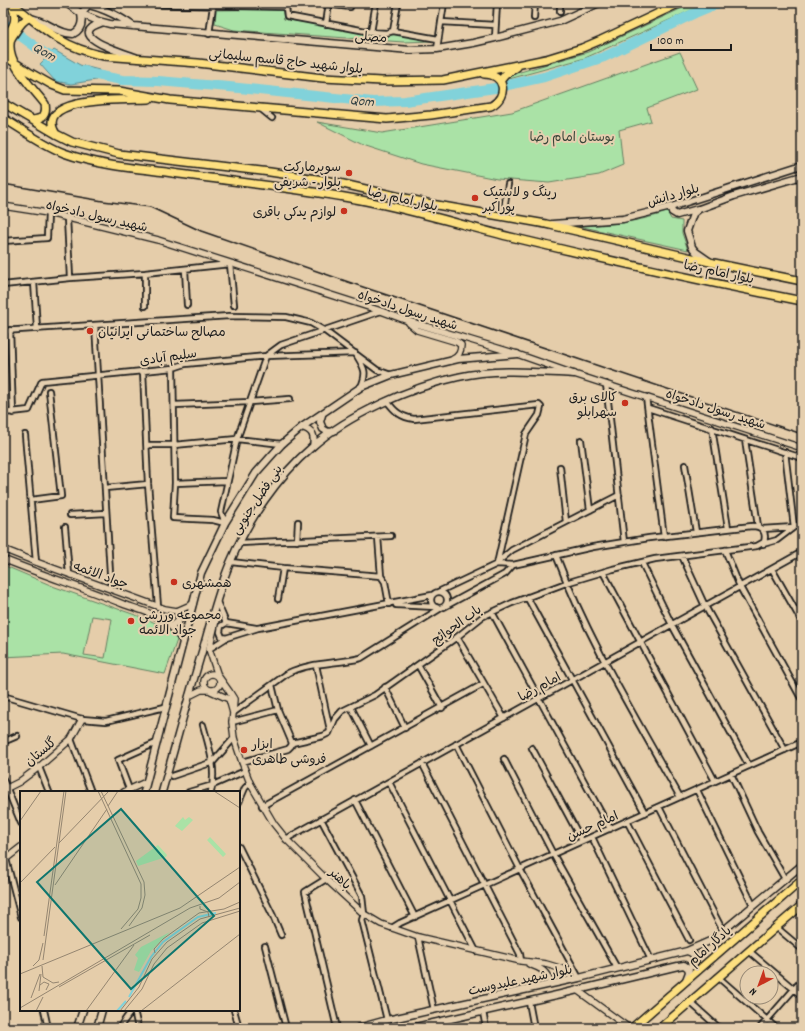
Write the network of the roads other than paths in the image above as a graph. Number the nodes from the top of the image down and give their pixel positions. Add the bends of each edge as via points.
1 (11, 3) edge
2 (66, 3) edge
3 (76, 3) edge
4 (316, 3) edge
5 (376, 3) edge
6 (398, 3) edge
7 (444, 3) edge
8 (497, 3) edge
9 (535, 3) edge
10 (560, 3) edge
11 (599, 3) edge
12 (680, 3) edge
13 (91, 4) edge
14 (124, 4) edge
15 (200, 4) edge
16 (329, 4) edge
17 (236, 5) edge
18 (261, 5) edge
19 (286, 5) edge
20 (214, 6) junction
21 (350, 7) dead end
22 (560, 12) dead end
23 (81, 14) junction
24 (29, 18) junction
25 (534, 18) dead end
26 (18, 22) junction
27 (441, 22) junction
28 (101, 23) junction
29 (326, 24) junction
30 (134, 26) junction
31 (495, 26) junction
32 (393, 31) junction
33 (371, 32) junction
34 (209, 34) junction
35 (7, 37) edge
36 (495, 38) junction
37 (438, 39) junction
38 (437, 49) junction
39 (3, 55) edge
40 (141, 59) junction
41 (523, 63) junction
42 (15, 64) junction
43 (476, 73) junction
44 (500, 81) junction
45 (165, 99) junction
46 (3, 102) edge
47 (260, 108) junction
48 (3, 118) edge
49 (272, 118) dead end
50 (32, 120) junction
51 (56, 134) junction
52 (802, 165) edge
53 (802, 176) edge
54 (508, 184) dead end
55 (3, 206) edge
56 (671, 208) junction
57 (699, 209) junction
58 (48, 213) junction
59 (504, 216) junction
60 (68, 218) junction
61 (546, 224) junction
62 (3, 241) edge
63 (714, 263) junction
64 (230, 264) junction
65 (186, 269) junction
66 (145, 273) junction
67 (70, 278) junction
68 (802, 281) edge
69 (34, 282) junction
70 (3, 285) edge
71 (802, 301) edge
72 (187, 305) dead end
73 (234, 305) dead end
74 (145, 306) dead end
75 (381, 311) junction
76 (408, 321) junction
77 (95, 325) junction
78 (37, 328) junction
79 (3, 330) edge
80 (10, 330) junction
81 (325, 331) junction
82 (355, 353) junction
83 (517, 354) junction
84 (266, 356) junction
85 (450, 361) junction
86 (173, 368) junction
87 (143, 372) junction
88 (574, 374) junction
89 (391, 375) junction
90 (98, 376) junction
91 (606, 384) junction
92 (361, 388) junction
93 (49, 391) dead end
94 (290, 398) dead end
95 (646, 398) junction
96 (387, 401) junction
97 (250, 402) junction
98 (174, 405) junction
99 (648, 408) junction
100 (13, 412) junction
101 (3, 413) edge
102 (322, 415) junction
103 (302, 427) junction
104 (712, 428) junction
105 (334, 431) junction
106 (25, 435) dead end
107 (237, 439) junction
108 (581, 440) dead end
109 (745, 440) junction
110 (282, 444) junction
111 (147, 445) junction
112 (174, 445) junction
113 (313, 446) junction
114 (802, 448) edge
115 (785, 452) junction
116 (802, 458) edge
117 (685, 465) dead end
118 (560, 467) dead end
119 (227, 481) junction
120 (175, 483) junction
121 (148, 484) junction
122 (105, 488) junction
123 (620, 495) junction
124 (31, 500) junction
125 (590, 510) junction
126 (106, 513) junction
127 (70, 514) dead end
128 (298, 522) dead end
129 (566, 522) junction
130 (225, 523) junction
131 (802, 523) edge
132 (65, 527) dead end
133 (794, 527) junction
134 (728, 528) junction
135 (760, 528) junction
136 (696, 532) junction
137 (391, 536) dead end
138 (378, 537) junction
139 (664, 537) junction
140 (297, 541) junction
141 (624, 542) junction
142 (240, 543) junction
143 (757, 546) junction
144 (3, 549) edge
145 (725, 550) junction
146 (802, 552) edge
147 (556, 555) junction
148 (682, 556) junction
149 (3, 559) edge
150 (36, 562) junction
151 (230, 562) junction
152 (642, 563) junction
153 (497, 564) junction
154 (513, 565) junction
155 (283, 568) junction
156 (772, 569) junction
157 (603, 572) junction
158 (69, 574) junction
159 (381, 576) junction
160 (566, 583) junction
161 (740, 587) junction
162 (111, 589) junction
163 (438, 592) junction
164 (432, 595) junction
165 (527, 597) junction
166 (278, 599) dead end
167 (217, 602) junction
168 (193, 604) junction
169 (388, 604) junction
170 (158, 606) junction
171 (705, 606) junction
172 (440, 607) junction
173 (214, 610) junction
174 (176, 611) junction
175 (492, 612) junction
176 (802, 622) edge
177 (226, 623) junction
178 (672, 625) junction
179 (171, 626) junction
180 (258, 628) junction
181 (457, 637) junction
182 (226, 638) junction
183 (183, 642) junction
184 (640, 642) junction
185 (209, 649) junction
186 (605, 662) junction
187 (316, 665) junction
188 (418, 665) junction
189 (218, 677) junction
190 (572, 680) junction
191 (483, 684) junction
192 (272, 685) junction
193 (385, 688) junction
194 (210, 690) junction
195 (3, 696) edge
196 (189, 696) junction
197 (539, 698) junction
198 (802, 700) edge
199 (165, 707) junction
200 (350, 707) junction
201 (442, 708) junction
202 (278, 710) junction
203 (233, 713) junction
204 (504, 718) junction
205 (82, 719) junction
206 (232, 722) junction
207 (203, 725) dead end
208 (405, 728) junction
209 (330, 730) junction
210 (17, 736) dead end
211 (234, 738) junction
212 (71, 739) junction
213 (3, 742) edge
214 (802, 742) edge
215 (156, 743) junction
216 (292, 743) junction
217 (456, 744) junction
218 (371, 746) junction
219 (532, 748) dead end
220 (785, 750) junction
221 (504, 759) dead end
222 (213, 762) junction
223 (242, 762) junction
224 (422, 763) junction
225 (749, 766) junction
226 (40, 767) junction
227 (246, 771) junction
228 (731, 774) junction
229 (172, 776) dead end
230 (3, 780) edge
231 (715, 781) junction
232 (146, 782) junction
233 (389, 782) junction
234 (250, 783) junction
235 (213, 784) junction
236 (5, 789) edge
237 (697, 790) junction
238 (49, 791) edge
239 (91, 791) edge
240 (126, 791) edge
241 (144, 791) edge
242 (162, 791) edge
243 (192, 791) edge
244 (211, 791) edge
245 (680, 797) junction
246 (240, 800) edge
247 (355, 800) junction
248 (262, 806) junction
249 (659, 807) junction
250 (645, 813) junction
251 (321, 819) junction
252 (20, 821) edge
253 (627, 821) junction
254 (610, 829) junction
255 (592, 837) junction
256 (286, 838) junction
257 (582, 841) junction
258 (20, 848) edge
259 (240, 849) edge
260 (554, 854) junction
261 (4, 860) edge
262 (802, 865) edge
263 (520, 869) junction
264 (785, 878) junction
265 (326, 880) junction
266 (802, 880) edge
267 (484, 885) junction
268 (450, 901) junction
269 (753, 905) junction
270 (802, 905) edge
271 (20, 914) edge
272 (364, 914) junction
273 (414, 917) junction
274 (776, 927) junction
275 (392, 928) junction
276 (723, 931) junction
277 (281, 936) dead end
278 (418, 937) junction
279 (689, 940) dead end
280 (265, 946) dead end
281 (749, 950) junction
282 (802, 950) edge
283 (476, 951) junction
284 (687, 951) junction
285 (651, 960) junction
286 (521, 961) junction
287 (617, 968) junction
288 (688, 968) junction
289 (718, 977) junction
290 (576, 978) junction
291 (802, 980) edge
292 (686, 981) junction
293 (550, 984) junction
294 (794, 989) junction
295 (577, 990) junction
296 (802, 996) edge
297 (529, 1002) junction
298 (690, 1002) junction
299 (434, 1010) junction
300 (44, 1011) edge
301 (83, 1011) edge
302 (102, 1011) edge
303 (132, 1011) edge
304 (133, 1011) edge
305 (234, 1011) edge
306 (483, 1012) junction
307 (387, 1020) junction
308 (767, 1020) junction
309 (435, 1025) edge
310 (48, 1028) edge
311 (77, 1028) edge
312 (97, 1028) edge
313 (119, 1028) edge
314 (138, 1028) edge
315 (239, 1028) edge
316 (286, 1028) edge
317 (337, 1028) edge
318 (358, 1028) edge
319 (411, 1028) edge
320 (486, 1028) edge
321 (534, 1028) edge
322 (630, 1028) edge
323 (660, 1028) edge
324 (719, 1028) edge
325 (760, 1028) edge
326 (776, 1028) edge

1 - 24 main road, بلوار شهید حاج قاسم سلیمانی
1 - 26 main road
2 - 23 main road, مصلی
3 - 13 main road
4 - 16 street
5 - 33 street
6 - 32 street
7 - 27 street
8 - 31 street
9 - 25 street
10 - 22 street
11 - 36 main road, مصلی via 560,20
12 - 41 main road, بلوار شهید حاج قاسم سلیمانی via 592,45
13 - 14 street
13 - 23 main road
13 - 30 main road
14 - 15 street
15 - 20 street
16 - 21 street
16 - 29 street
17 - 18 street
17 - 20 street
18 - 19 street
19 - 29 street via 287,16
20 - 34 street
23 - 24 main road via 82,24 73,34
23 - 28 main road, مصلی
24 - 26 main road
24 - 40 main road, بلوار شهید حاج قاسم سلیمانی via 52,36 74,48 104,56
26 - 35 main road
27 - 31 street
27 - 37 street
28 - 30 main road, مصلی
28 - 40 main road via 89,31 93,40
29 - 33 street
30 - 34 main road, مصلی
31 - 36 street
32 - 33 street
32 - 37 street
34 - 38 main road, مصلی via 410,50
35 - 42 main road
36 - 38 main road, مصلی
37 - 38 street
39 - 42 main road
40 - 43 main road, بلوار شهید حاج قاسم سلیمانی via 323,78 382,81 443,80
41 - 43 main road, بلوار شهید حاج قاسم سلیمانی
41 - 44 main road
42 - 45 main road via 65,90 119,92
42 - 50 main road via 45,104 44,115
43 - 44 main road via 493,75
44 - 47 main road via 501,97 496,104 486,108 387,119
45 - 47 main road
45 - 51 main road via 74,104 59,110 52,118 51,127
46 - 50 main road, بلوار امام رضا
47 - 49 street
48 - 71 main road, بلوار امام رضا via 63,152 92,161 367,201 578,253
50 - 51 main road, بلوار امام رضا
51 - 59 main road, بلوار امام رضا via 72,142 119,154 330,181 431,204
52 - 56 main road, بلوار دانش
53 - 57 main road, بلوار دانش
54 - 59 street
55 - 58 street, شهید رسول دادخواه
56 - 57 main road via 677,215
56 - 61 main road, بلوار دانش via 623,219
57 - 63 main road, بلوار دانش via 687,231 689,240 696,252
58 - 60 street, شهید رسول دادخواه
58 - 62 street via 47,238
59 - 61 main road, بلوار امام رضا
60 - 64 street, شهید رسول دادخواه via 158,240
60 - 67 street
61 - 63 main road, بلوار امام رضا
63 - 68 main road, بلوار امام رضا
64 - 65 street
64 - 73 street
64 - 75 street, شهید رسول دادخواه
65 - 66 street
65 - 72 street
66 - 67 street
66 - 74 street
67 - 69 street
69 - 70 street
69 - 78 street
75 - 76 street, شهید رسول دادخواه
75 - 81 street
76 - 83 street, شهید رسول دادخواه
76 - 85 street via 417,330 461,345 458,356
77 - 78 street
77 - 81 street via 229,316 286,316 311,323
77 - 90 street
78 - 80 street
79 - 80 street
80 - 100 street
81 - 82 street
81 - 84 street via 281,345
82 - 84 street, سلیم آبادی
82 - 89 street via 376,370
82 - 92 street via 364,368 365,378
83 - 85 main road, بنی فضل جنوبی
83 - 88 street, شهید رسول دادخواه
84 - 86 street, سلیم آبادی via 185,364
84 - 97 street
85 - 89 main road, بنی فضل جنوبی
86 - 87 street, سلیم آبادی
86 - 98 street
87 - 90 street, سلیم آبادی
87 - 111 street
88 - 91 street, شهید رسول دادخواه
88 - 96 main road, بنی فضل جنوبی via 511,371 458,377
89 - 92 main road, بنی فضل جنوبی
90 - 100 street, سلیم آبادی via 42,381 29,410
90 - 122 street
91 - 95 street, شهید رسول دادخواه
91 - 123 street
92 - 102 main road, بنی فضل جنوبی
93 - 124 street via 61,496
94 - 97 street
95 - 99 street
95 - 114 street, شهید رسول دادخواه
96 - 105 main road, بنی فضل جنوبی
96 - 153 street via 400,415 414,419 540,405 539,415 526,434
97 - 98 street
97 - 107 street
98 - 112 street
99 - 104 street
99 - 139 street
100 - 101 street, سلیم آبادی
102 - 103 main road, بنی فضل جنوبی
102 - 105 main road via 320,422 323,429 328,432
103 - 110 main road, بنی فضل جنوبی
103 - 113 main road via 307,428 315,437
104 - 109 street
104 - 134 street
105 - 113 main road, بنی فضل جنوبی
106 - 124 street
107 - 110 street
107 - 112 street
107 - 119 street
108 - 125 street
109 - 115 street
109 - 135 street
110 - 130 main road, بنی فضل جنوبی via 256,474
111 - 112 street
111 - 121 street
112 - 120 street
113 - 142 main road, بنی فضل جنوبی via 290,468 272,491
115 - 116 street
115 - 133 street
117 - 136 street
118 - 129 street
119 - 120 street
119 - 130 street via 221,512
120 - 130 street via 173,518
121 - 122 street
121 - 170 street
122 - 126 street
123 - 125 street
123 - 141 street
124 - 150 street
125 - 129 street
126 - 127 street
126 - 162 street
128 - 140 street
129 - 153 street via 512,550
130 - 168 main road, بنی فضل جنوبی via 201,573
131 - 133 street, باب الحوائج
132 - 158 street
133 - 135 street
133 - 143 street, باب الحوائج via 777,540
134 - 135 street
134 - 136 street
135 - 143 street via 766,537 764,542
136 - 139 street
137 - 138 street
138 - 140 street
138 - 159 street
139 - 141 street
140 - 142 street
141 - 147 street
142 - 151 main road, بنی فضل جنوبی
143 - 145 street, باب الحوائج
144 - 150 street, جواد الائمه
145 - 148 street, باب الحوائج
145 - 161 street
146 - 156 street, امام رضا
147 - 154 street
147 - 160 street
148 - 152 street, باب الحوائج
148 - 171 street
149 - 179 street, جواد الائمه via 154,616
150 - 158 street, جواد الائمه
151 - 155 street
151 - 167 main road, بنی فضل جنوبی
152 - 157 street, باب الحوائج
152 - 178 street
153 - 154 street
153 - 163 street
154 - 172 street via 505,574
155 - 159 street
155 - 166 street
156 - 161 street, امام رضا
156 - 176 street
157 - 160 street, باب الحوائج
157 - 184 street
158 - 162 street, جواد الائمه
159 - 169 street via 385,582
160 - 165 street, باب الحوائج
160 - 186 street
161 - 171 street, امام رضا
161 - 198 street
162 - 170 street, جواد الائمه
163 - 164 street
163 - 172 street via 447,598 447,603
164 - 169 street
164 - 172 street via 431,601
165 - 175 street, باب الحوائج
165 - 190 street
167 - 173 main road, بنی فضل جنوبی
167 - 177 street
168 - 174 street
168 - 183 main road, بنی فضل جنوبی
169 - 172 street
169 - 180 street
170 - 174 street, جواد الائمه
171 - 178 street, امام رضا
171 - 220 street
172 - 187 street via 362,658
173 - 185 street via 216,620
173 - 196 main road, بنی فضل جنوبی
174 - 179 street via 179,621
175 - 181 street, باب الحوائج
175 - 197 street
177 - 180 street
177 - 182 street via 221,626 220,632 222,637
178 - 184 street, امام رضا
178 - 225 street
179 - 183 street, جواد الائمه
180 - 182 street
181 - 188 street, باب الحوائج
181 - 191 street
182 - 185 street
183 - 199 main road, بنی فضل جنوبی
184 - 186 street, امام رضا
184 - 231 street
185 - 189 street, باهنر
186 - 190 street, امام رضا
186 - 245 street
187 - 192 street via 288,673
187 - 209 street
188 - 193 street, باب الحوائج
188 - 201 street
189 - 194 street via 220,687 215,691
189 - 194 street via 212,674 206,676 204,685
189 - 203 street, باهنر via 234,699
190 - 197 street, امام رضا
190 - 250 street
191 - 201 street
191 - 204 street
192 - 202 street
192 - 203 street
193 - 200 street, باب الحوائج
193 - 208 street
194 - 196 street via 197,691
194 - 203 street via 229,699
195 - 205 street
196 - 242 main road, بنی فضل جنوبی
197 - 204 street, امام رضا
197 - 254 street
199 - 205 street via 106,721
199 - 215 main road, بنی فضل جنوبی
200 - 209 street, باب الحوائج via 335,719
200 - 218 street
201 - 208 street
202 - 206 street
202 - 216 street
203 - 206 street, باهنر
204 - 217 street, امام رضا
205 - 212 street, گلستان
206 - 211 street, باهنر
207 - 222 street
208 - 218 street
209 - 216 street via 323,736
210 - 213 street
211 - 222 street
211 - 223 street, باهنر
212 - 226 street, گلستان
212 - 239 street
214 - 220 street, امام حسن
215 - 232 main road, بنی فضل جنوبی
215 - 240 street via 118,760
216 - 223 street via 288,749
217 - 224 street, امام رضا
217 - 263 street
218 - 248 street
219 - 257 street
220 - 225 street, امام حسن
221 - 260 street
222 - 229 street
222 - 235 street
223 - 227 street, باهنر
224 - 233 street, امام رضا
224 - 267 street
225 - 228 street, امام حسن
226 - 236 street, گلستان
226 - 238 street
227 - 234 street, باهنر
227 - 235 street
228 - 231 street, امام حسن
228 - 264 street via 758,832
230 - 236 street
231 - 237 street, امام حسن
232 - 240 street
232 - 241 main road, بنی فضل جنوبی
233 - 247 street, امام رضا
233 - 268 street
234 - 246 street
234 - 248 street, باهنر
235 - 243 street
235 - 244 street
236 - 252 street
237 - 245 street, امام حسن
237 - 269 street
245 - 249 street, امام حسن
247 - 251 street, امام رضا
247 - 273 street
248 - 256 street, باهنر
249 - 250 street, امام حسن
249 - 276 street
250 - 253 street, امام حسن
251 - 256 street, امام رضا
251 - 272 street via 362,896
253 - 254 street, امام حسن
253 - 279 street
254 - 255 street, امام حسن
255 - 257 street, امام حسن
255 - 285 street
256 - 265 street, باهنر
257 - 260 street, امام حسن
258 - 261 street
259 - 277 street
260 - 263 street, امام حسن
260 - 287 street
261 - 271 street
262 - 264 main road, بلوار شهید علیدوست
263 - 267 street, امام حسن
263 - 290 street
264 - 269 main road, بلوار شهید علیدوست
265 - 272 street, باهنر
265 - 317 street via 305,892
266 - 292 main road, یادگار امام
267 - 268 street, امام حسن
267 - 286 street via 520,954
268 - 273 street, امام حسن
268 - 283 street
269 - 276 main road, بلوار شهید علیدوست
270 - 274 main road
272 - 275 street, باهنر
272 - 307 street via 362,920
273 - 275 street, امام حسن
274 - 281 main road
274 - 282 street
275 - 278 street, باهنر
276 - 284 main road, بلوار شهید علیدوست via 712,940
278 - 283 street, باهنر
278 - 299 street
280 - 316 street
281 - 289 main road
281 - 294 street
283 - 286 street, باهنر
284 - 285 main road, بلوار شهید علیدوست
284 - 288 main road via 692,952 696,959
285 - 287 main road, بلوار شهید علیدوست
286 - 290 street, باهنر via 563,969
286 - 293 street, باهنر via 543,970
287 - 290 main road, بلوار شهید علیدوست
288 - 292 main road
288 - 295 main road, بلوار شهید علیدوست via 684,965 678,966
289 - 298 main road
289 - 308 street
290 - 293 main road, بلوار شهید علیدوست
291 - 294 street
292 - 322 main road, یادگار امام
293 - 299 main road, بلوار شهید علیدوست
294 - 296 street
294 - 308 street
295 - 297 main road, بلوار شهید علیدوست
295 - 322 street
297 - 306 main road, بلوار شهید علیدوست
297 - 321 street
298 - 323 main road
298 - 324 street
299 - 307 main road, بلوار شهید علیدوست
300 - 310 street
301 - 311 main road
302 - 312 main road
303 - 313 street
304 - 314 street
305 - 315 street
306 - 309 main road, بلوار شهید علیدوست
306 - 320 street
307 - 318 main road, بلوار شهید علیدوست
308 - 325 street
308 - 326 street
309 - 319 main road, بلوار شهید علیدوست

